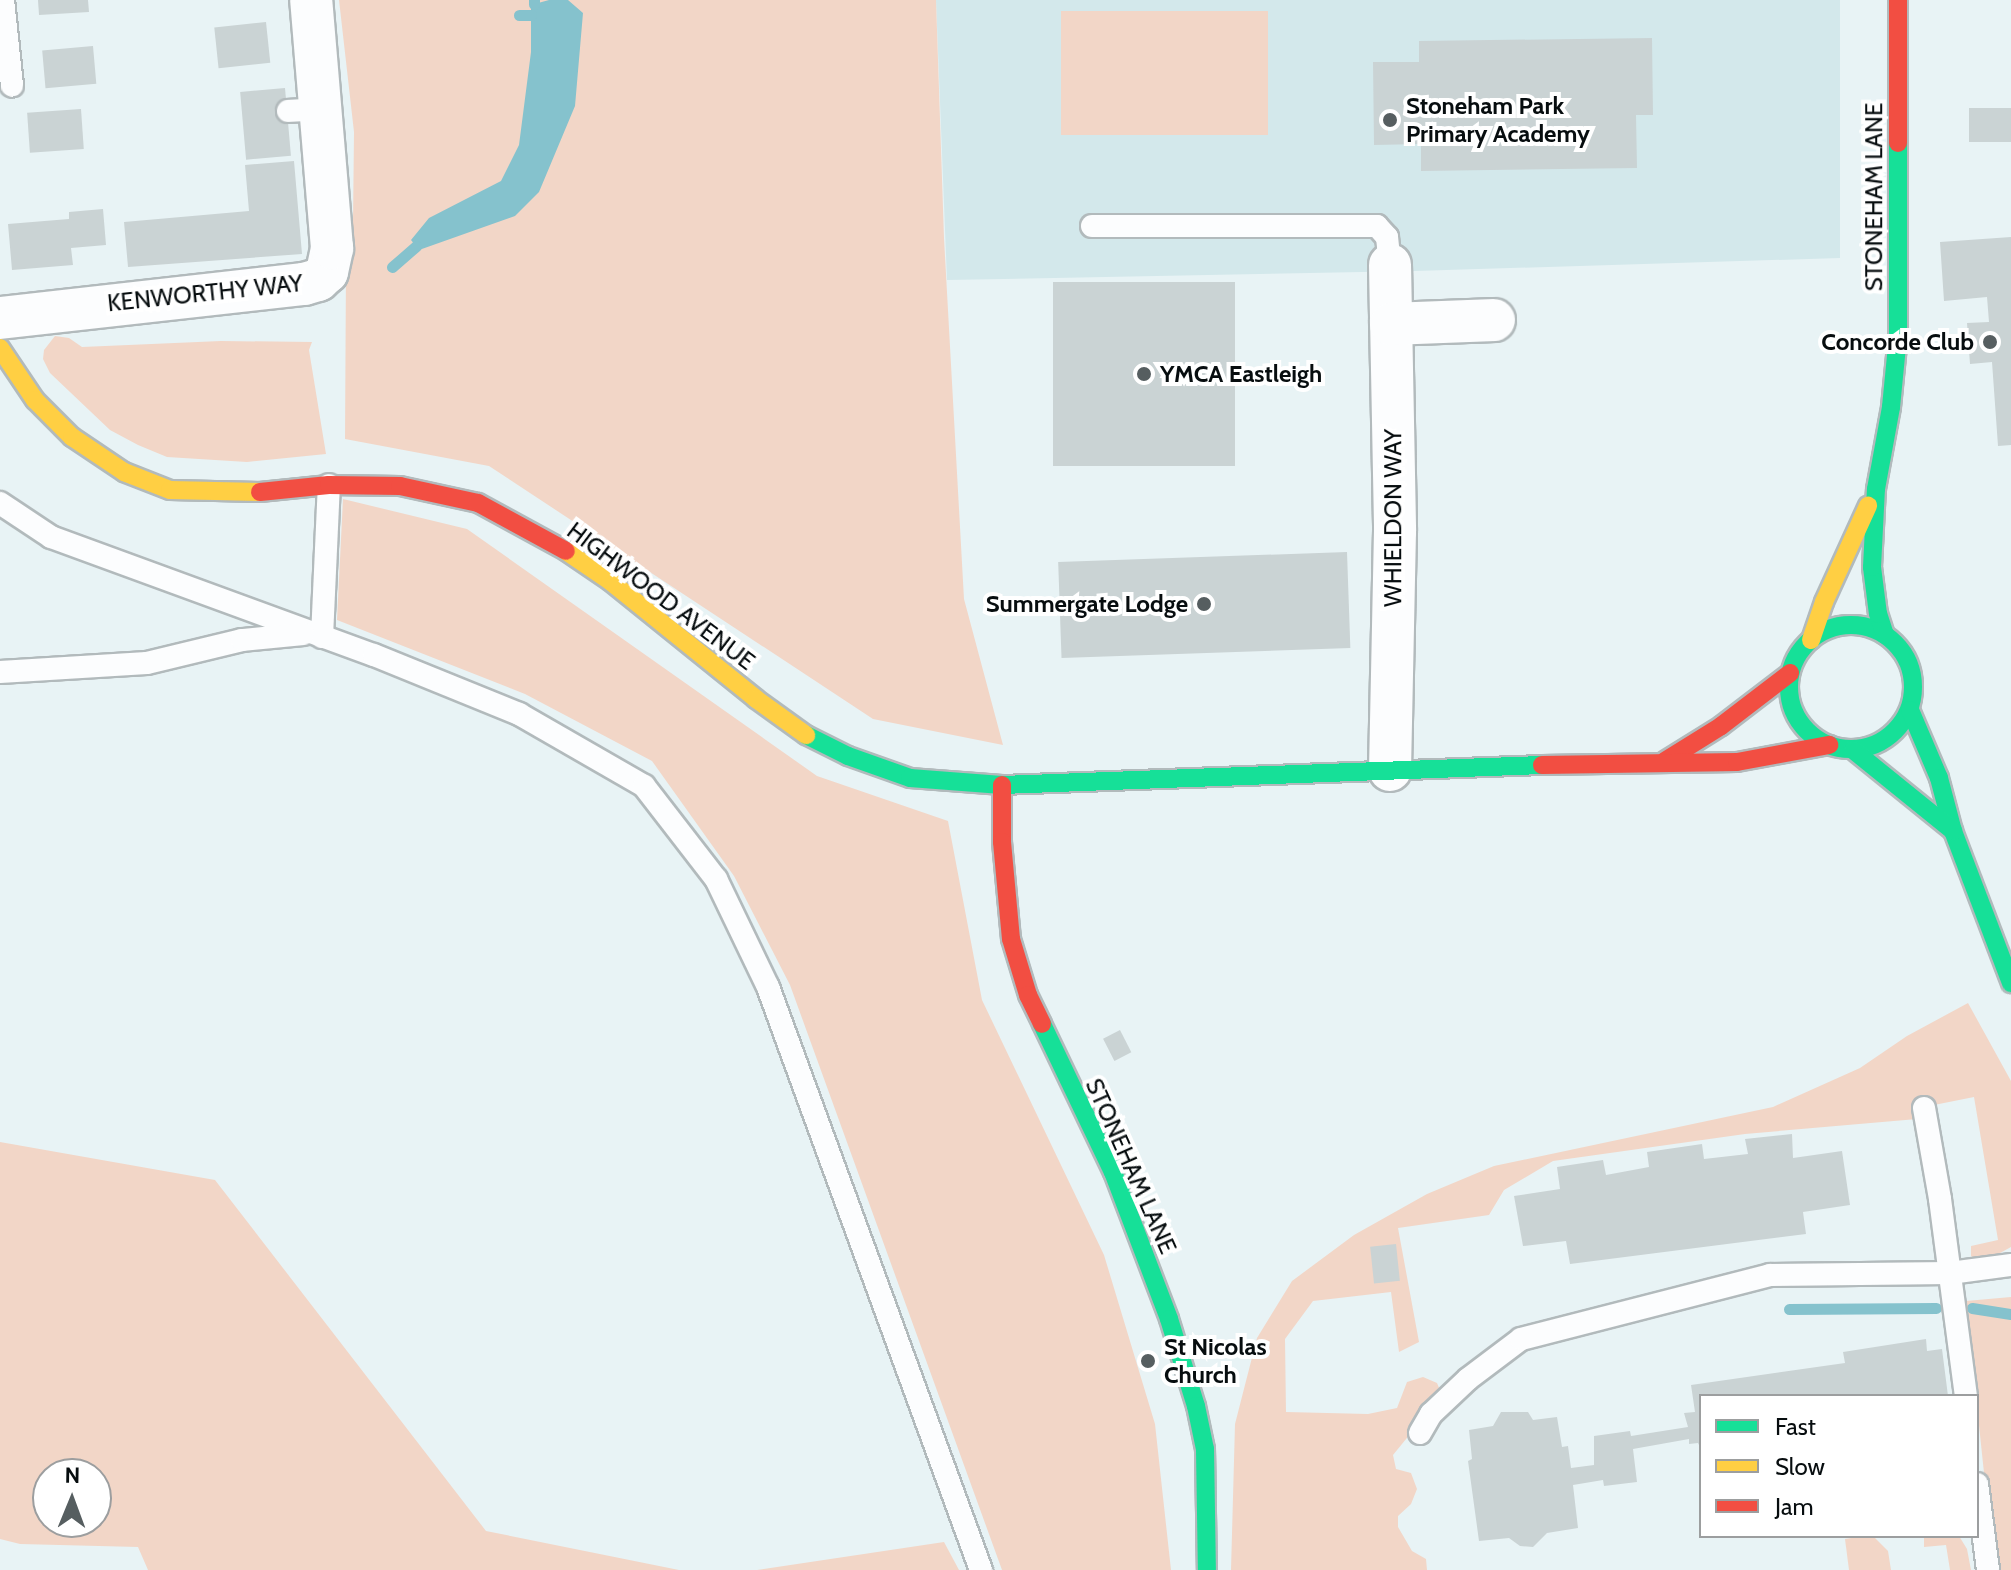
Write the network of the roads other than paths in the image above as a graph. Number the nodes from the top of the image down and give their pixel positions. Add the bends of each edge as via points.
1 (3, 0) edge
2 (311, 0) edge
3 (1898, 0) edge
4 (12, 86) dead end
5 (1092, 226) dead end
6 (1390, 265) joint
7 (0, 318) edge
8 (1494, 320) dead end
9 (1391, 324) junction
10 (6, 372) edge
11 (329, 485) junction
12 (1876, 489) junction
13 (0, 503) edge
14 (317, 635) junction
15 (1885, 635) junction
16 (1811, 640) junction
17 (0, 672) edge
18 (1790, 673) junction
19 (1910, 710) junction
20 (1829, 745) junction
21 (1853, 750) junction
22 (1665, 761) junction
23 (1390, 770) junction
24 (1002, 785) junction
25 (1953, 831) junction
26 (2011, 983) edge
27 (1924, 1108) dead end
28 (2011, 1265) edge
29 (1950, 1273) junction
30 (1966, 1394) edge
31 (1420, 1433) dead end
32 (1979, 1500) edge
33 (981, 1570) edge
34 (1207, 1570) edge
35 (1988, 1570) edge

1 - 4 lane
2 - 7 street, KENWORTHY WAY via 305,110 332,257 327,272 304,284
3 - 12 street, STONEHAM LANE via 1898,335
5 - 6 lane via 1377,226 1387,237
6 - 9 street, WHIELDON WAY
8 - 9 street
9 - 23 street, WHIELDON WAY via 1395,541
10 - 11 street, HIGHWOOD AVENUE via 72,437 153,485 237,494
11 - 14 lane
11 - 24 street, HIGHWOOD AVENUE via 400,486 478,503 543,536 598,573 805,734 888,773
12 - 15 street, STONEHAM LANE via 1872,567
12 - 16 street, STONEHAM LANE via 1829,588
13 - 14 lane via 51,537
14 - 17 lane via 242,640 147,663
14 - 33 lane via 519,714 644,786 716,879 768,987
15 - 16 street via 1847,625
15 - 19 street via 1912,671
16 - 18 street
18 - 20 street via 1793,709 1814,737
18 - 22 street
19 - 21 street via 1888,738
19 - 25 street via 1939,778
20 - 21 street
20 - 22 street, HIGHWOOD AVENUE via 1737,762
21 - 25 street
22 - 23 street, HIGHWOOD AVENUE
23 - 24 street, HIGHWOOD AVENUE
24 - 34 street, STONEHAM LANE via 1010,928 1028,995 1113,1172 1196,1406 1205,1449
25 - 26 street
27 - 29 lane
28 - 29 lane
29 - 30 lane
29 - 31 lane via 1770,1275 1521,1339 1468,1379 1431,1414
32 - 35 lane

